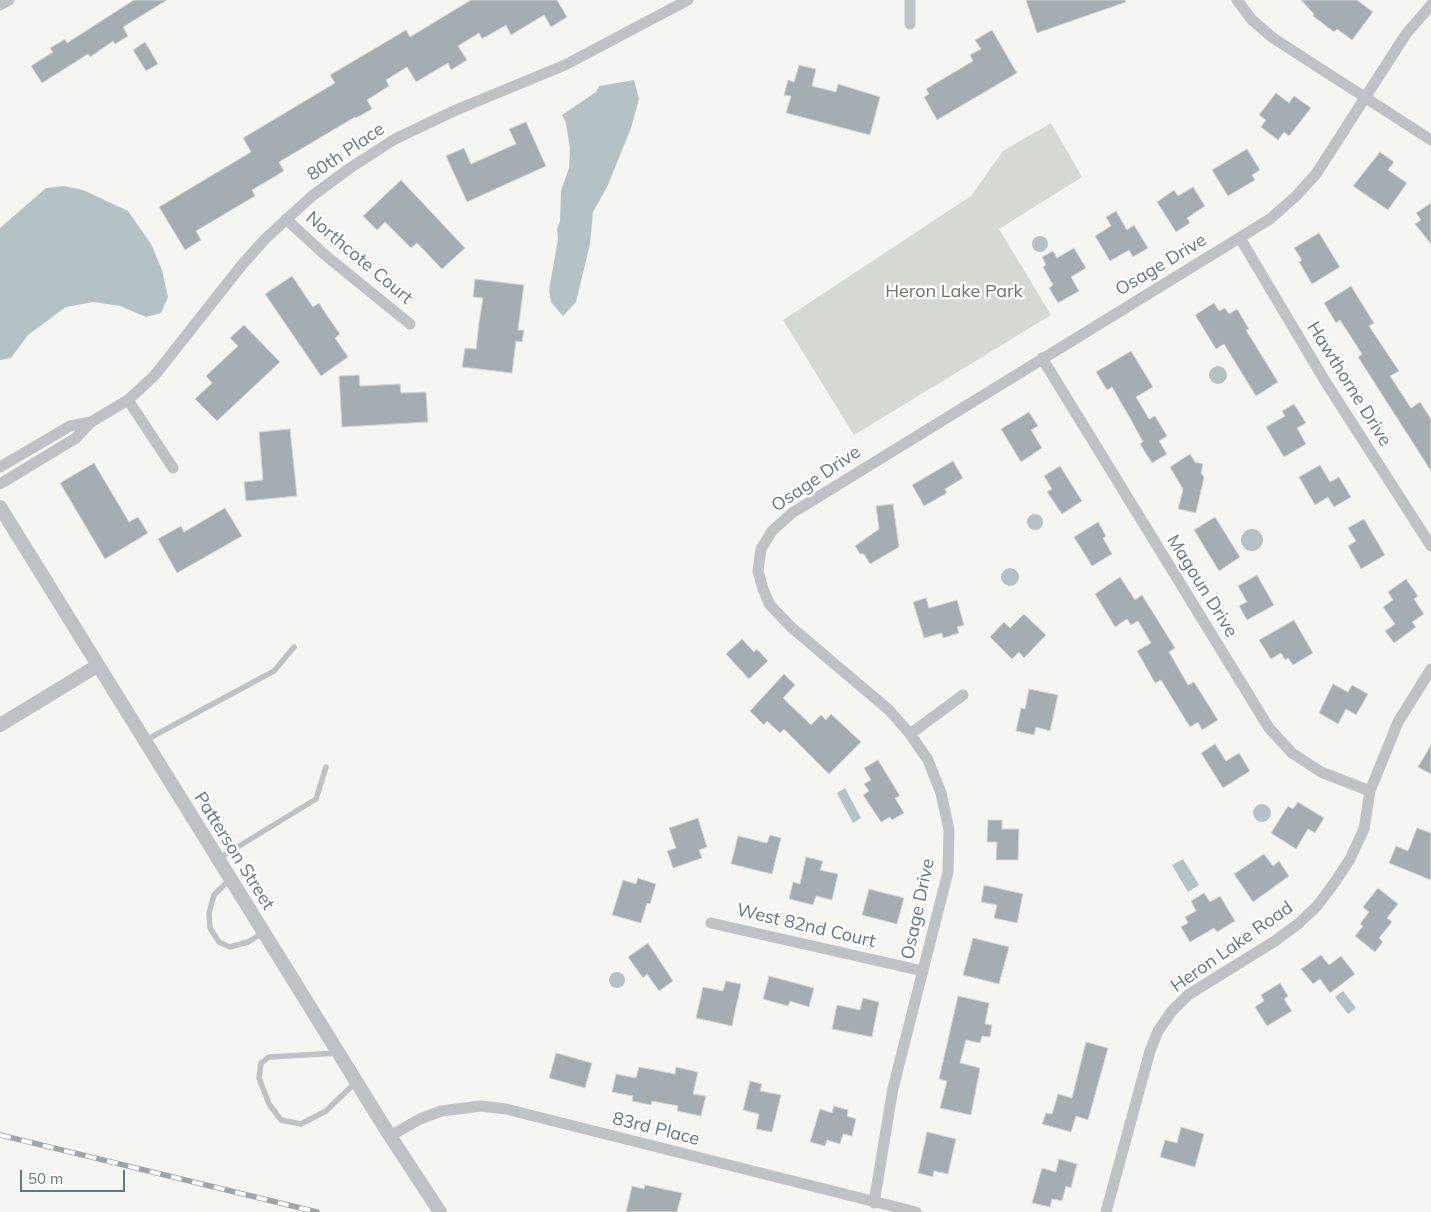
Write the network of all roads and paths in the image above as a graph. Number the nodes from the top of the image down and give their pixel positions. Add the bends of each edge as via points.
1 (9, 0) edge
2 (688, 0) edge
3 (910, 0) edge
4 (1237, 0) edge
5 (1431, 5) edge
6 (0, 6) edge
7 (910, 24) dead end
8 (1364, 96) junction
9 (1431, 140) edge
10 (286, 220) junction
11 (1240, 238) junction
12 (410, 324) dead end
13 (1042, 358) junction
14 (128, 400) junction
15 (91, 422) junction
16 (0, 467) edge
17 (173, 468) dead end
18 (0, 484) edge
19 (0, 507) edge
20 (1431, 546) edge
21 (294, 647) dead end
22 (97, 666) junction
23 (1431, 670) edge
24 (963, 695) dead end
25 (0, 725) edge
26 (910, 734) junction
27 (144, 742) junction
28 (326, 766) dead end
29 (1370, 791) junction
30 (218, 859) junction
31 (230, 879) junction
32 (711, 922) dead end
33 (263, 933) junction
34 (923, 971) junction
35 (338, 1053) junction
36 (356, 1082) junction
37 (390, 1136) junction
38 (874, 1202) junction
39 (440, 1212) edge
40 (916, 1212) edge
41 (1106, 1212) edge

1 - 6 street
2 - 10 street, 80th Place via 565,64 395,139 350,168
3 - 7 street
4 - 8 street via 1252,20 1273,38
5 - 8 street, Osage Drive via 1406,34
8 - 9 street
8 - 11 street, Osage Drive via 1316,174 1270,219
10 - 12 street, Northcote Court
10 - 14 street, 80th Place via 241,266 155,376
11 - 13 street, Osage Drive
11 - 20 street, Hawthorne Drive via 1325,381
13 - 26 street, Osage Drive via 792,513 772,531 761,549 758,571 770,605 791,627 889,710
13 - 29 street, Magoun Drive via 1269,728 1292,753 1321,772
14 - 15 street, 80th Place
14 - 17 street
15 - 16 street, 80th Place via 70,426
15 - 18 street, 80th Place via 76,438
19 - 22 street, Patterson Street
21 - 27 lane via 274,671
22 - 25 street
22 - 27 street, Patterson Street
23 - 29 street, Heron Lake Road via 1398,722
24 - 26 street
26 - 34 street, Osage Drive via 928,760 941,793 949,830 948,872
27 - 30 street, Patterson Street
28 - 30 lane via 316,799
29 - 41 street, Heron Lake Road via 1364,829 1350,859 1317,906 1275,941 1188,995 1172,1010 1158,1031
30 - 31 street, Patterson Street
31 - 33 street, Patterson Street
31 - 33 lane via 214,895 208,913 210,928 219,942 230,947
32 - 34 street, West 82nd Court
33 - 35 street, Patterson Street
34 - 38 street, Osage Drive via 893,1088
35 - 36 street, Patterson Street
35 - 36 lane via 269,1057 261,1063 259,1078 269,1104 281,1120 301,1124 326,1111
36 - 37 street, Patterson Street
37 - 38 street, 83rd Place via 441,1111 482,1106 506,1109
37 - 39 street, Patterson Street
38 - 40 street, 83rd Place

